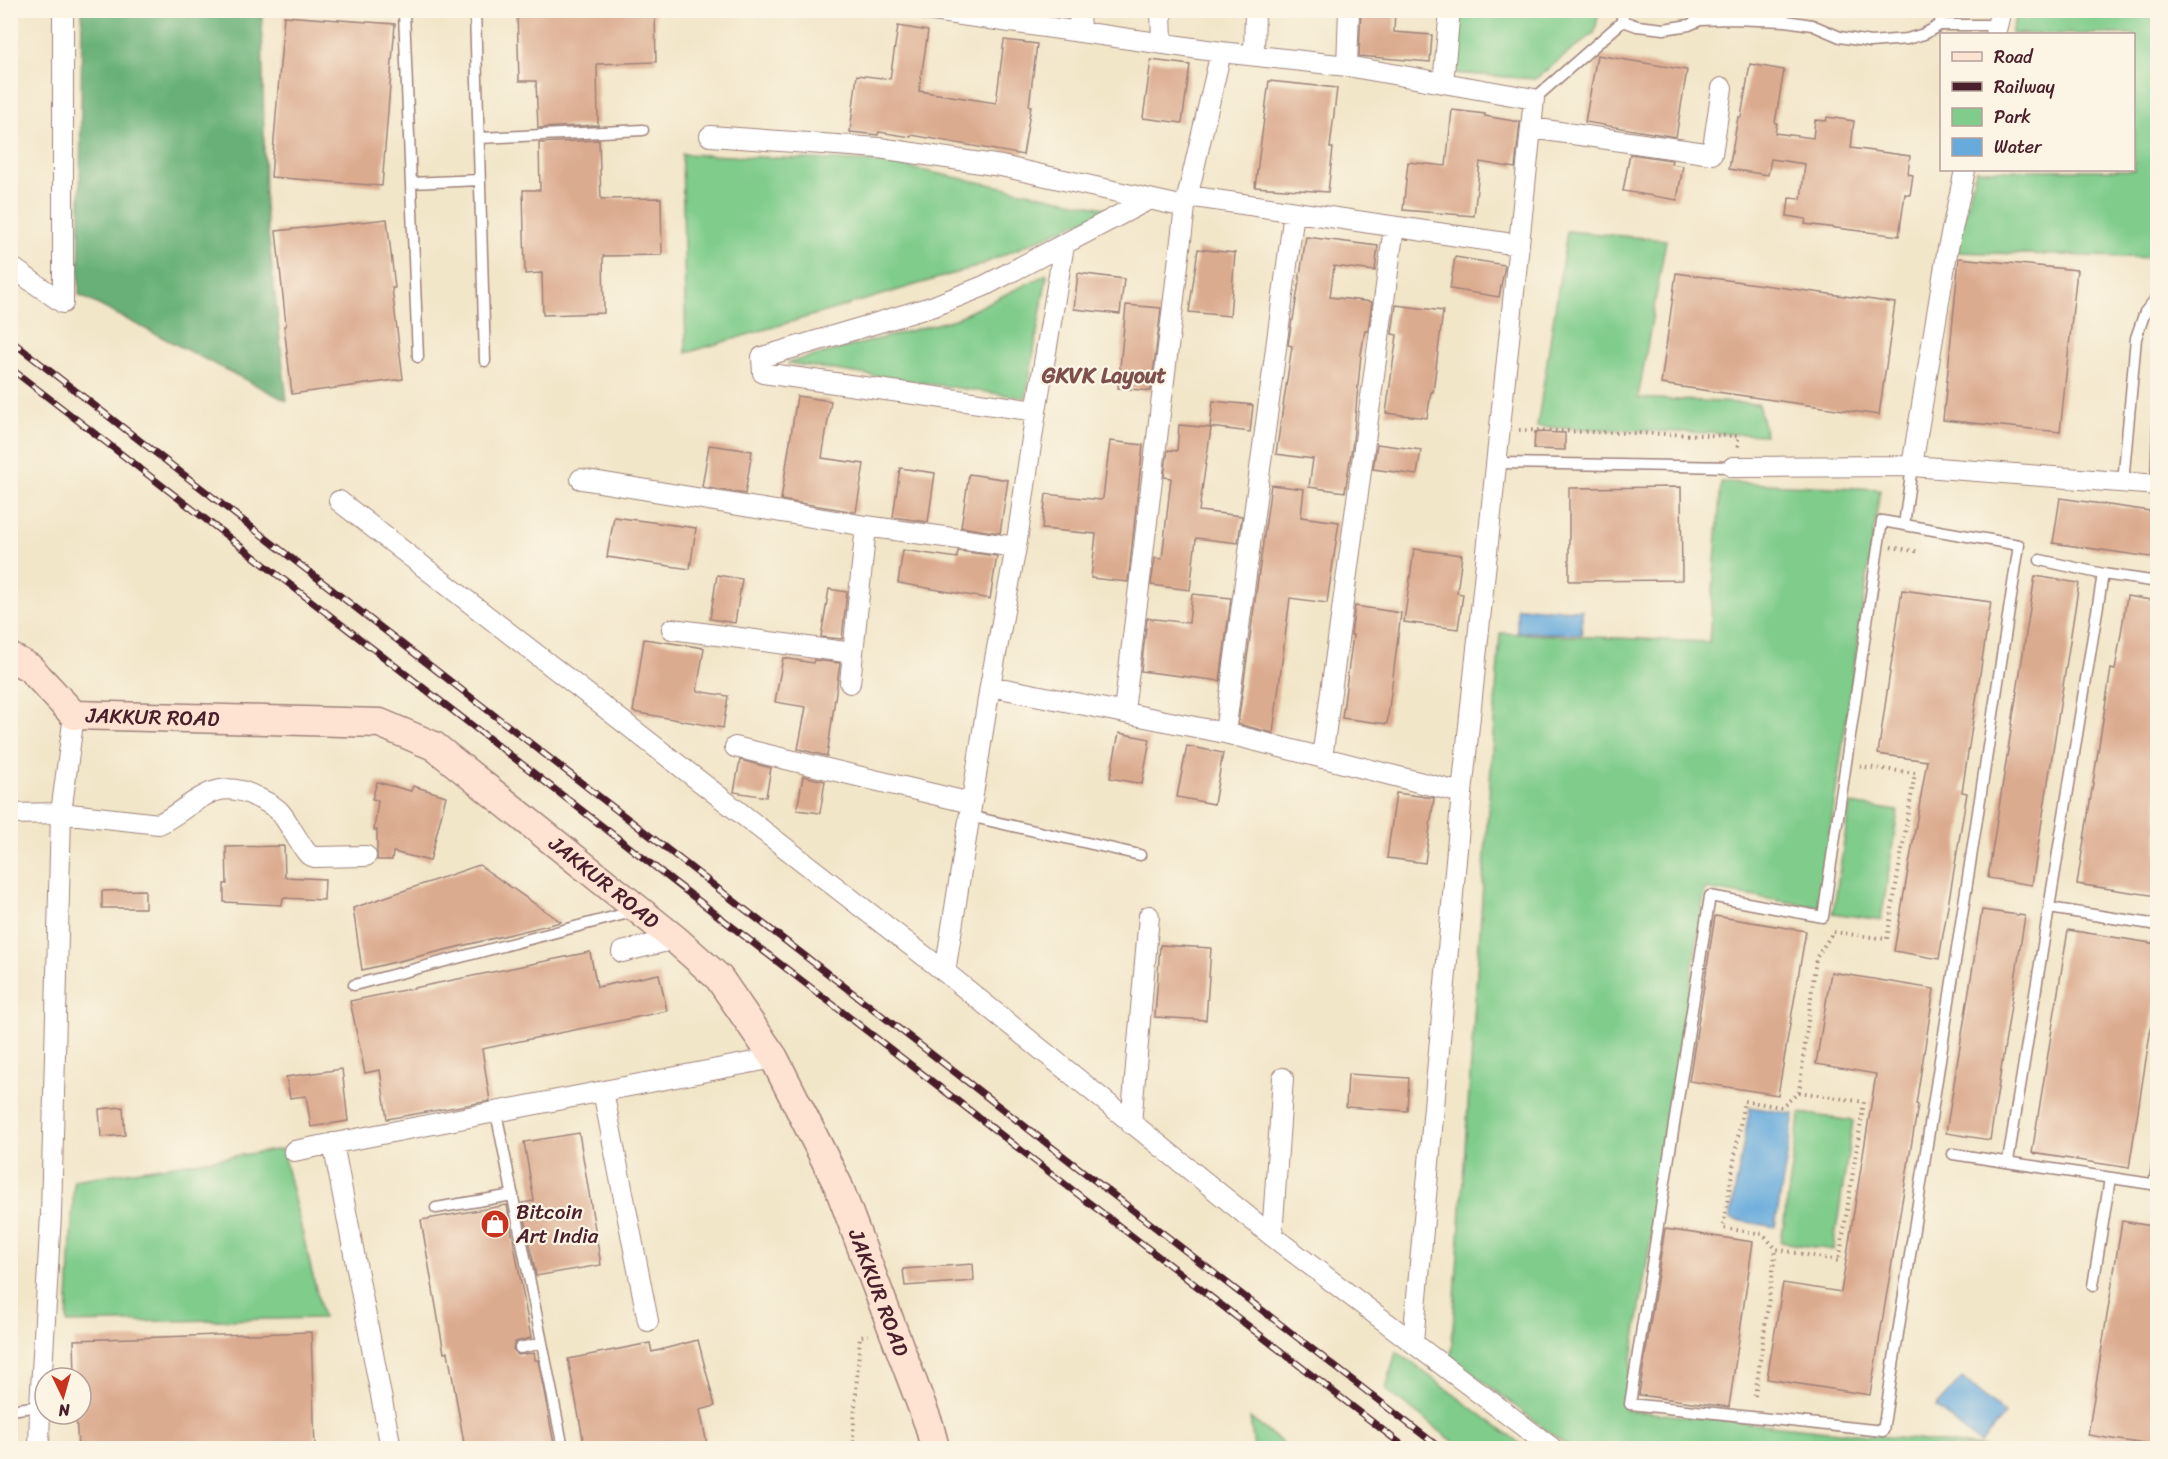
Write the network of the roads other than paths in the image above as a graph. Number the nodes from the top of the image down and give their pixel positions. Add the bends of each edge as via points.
1 (63, 10) edge
2 (475, 10) edge
3 (926, 10) edge
4 (1079, 10) edge
5 (1161, 10) edge
6 (1255, 10) edge
7 (1349, 10) edge
8 (1450, 10) edge
9 (1941, 10) edge
10 (951, 12) edge
11 (404, 13) dead end
12 (1622, 16) edge
13 (1998, 23) edge
14 (1940, 25) junction
15 (1080, 32) junction
16 (1162, 43) junction
17 (1221, 52) junction
18 (1254, 54) junction
19 (1347, 66) junction
20 (1443, 83) junction
21 (1722, 88) dead end
22 (1533, 99) junction
23 (1531, 128) junction
24 (643, 130) dead end
25 (710, 136) dead end
26 (478, 138) junction
27 (1965, 171) edge
28 (480, 180) junction
29 (411, 183) junction
30 (1150, 199) junction
31 (1186, 202) junction
32 (1294, 212) junction
33 (1395, 227) junction
34 (1064, 244) junction
35 (1519, 245) junction
36 (10, 266) edge
37 (2157, 296) edge
38 (418, 357) dead end
39 (485, 361) dead end
40 (1036, 411) junction
41 (2157, 424) edge
42 (1497, 463) junction
43 (1912, 466) junction
44 (1735, 467) joint
45 (581, 479) dead end
46 (2123, 483) junction
47 (2157, 485) edge
48 (339, 501) dead end
49 (1904, 525) junction
50 (866, 526) junction
51 (1016, 547) junction
52 (2040, 560) dead end
53 (2103, 574) junction
54 (2157, 582) edge
55 (672, 628) dead end
56 (853, 653) junction
57 (10, 657) edge
58 (850, 683) dead end
59 (990, 686) junction
60 (1124, 711) junction
61 (74, 715) junction
62 (1225, 733) junction
63 (735, 747) dead end
64 (1322, 758) junction
65 (1462, 793) junction
66 (970, 810) junction
67 (61, 813) junction
68 (10, 814) edge
69 (1140, 855) dead end
70 (366, 856) dead end
71 (2049, 908) junction
72 (639, 910) junction
73 (1149, 916) dead end
74 (2157, 925) edge
75 (675, 939) junction
76 (622, 952) dead end
77 (945, 972) junction
78 (354, 985) dead end
79 (774, 1058) junction
80 (1283, 1078) dead end
81 (603, 1091) junction
82 (496, 1112) junction
83 (1131, 1124) junction
84 (333, 1143) junction
85 (294, 1150) dead end
86 (1953, 1154) dead end
87 (2157, 1160) edge
88 (2008, 1161) junction
89 (2110, 1178) junction
90 (2156, 1185) edge
91 (513, 1195) junction
92 (436, 1208) dead end
93 (1272, 1236) junction
94 (2093, 1286) dead end
95 (648, 1321) dead end
96 (542, 1342) junction
97 (1413, 1342) junction
98 (520, 1348) dead end
99 (42, 1366) edge
100 (33, 1407) edge
101 (10, 1410) edge
102 (40, 1426) edge
103 (39, 1449) edge
104 (391, 1449) edge
105 (563, 1449) edge
106 (935, 1449) edge
107 (1552, 1449) edge

1 - 36 street via 63,303
2 - 26 lane
3 - 10 street
4 - 15 street
5 - 16 street
6 - 18 street
7 - 19 street
8 - 20 street
9 - 14 lane
10 - 15 street
11 - 29 lane
12 - 14 lane via 1637,26 1664,29 1700,20 1786,21 1870,42 1907,39
12 - 22 lane
13 - 14 lane
15 - 16 street
16 - 17 street
17 - 18 street
17 - 31 street
18 - 19 street
19 - 20 street
20 - 22 street
21 - 23 street via 1712,153
22 - 23 street
23 - 35 street
24 - 26 lane
25 - 30 street via 879,148 979,163
26 - 28 lane
27 - 43 street via 1947,253
28 - 29 lane
28 - 39 lane
29 - 38 lane
30 - 31 street
30 - 34 street
31 - 32 street
31 - 60 street
32 - 33 street
32 - 62 street
33 - 35 street
33 - 64 street
34 - 40 street
34 - 40 street via 984,286 934,306 762,357 763,373
35 - 42 street
37 - 46 lane via 2145,312 2136,338
40 - 51 street
41 - 47 lane
42 - 44 lane
42 - 65 street
43 - 44 street
43 - 46 street
43 - 49 lane
45 - 50 street
46 - 47 street
48 - 77 street
49 - 49 lane via 2019,545 1883,1431 1630,1404 1710,896 1824,917 1882,521
50 - 51 street
50 - 56 street
51 - 59 street
52 - 53 lane
53 - 54 lane
53 - 71 lane
55 - 56 street
56 - 58 street
57 - 61 street, JAKKUR ROAD via 30,668
59 - 60 street
59 - 66 street
60 - 62 street
61 - 67 street
61 - 72 street, JAKKUR ROAD via 380,723 434,747
62 - 64 street
63 - 66 street
64 - 65 street
65 - 97 street
66 - 69 lane
66 - 77 street
67 - 68 street
67 - 70 street via 159,824 208,793 245,791 277,809 309,855
67 - 99 street via 51,1215
71 - 74 lane
71 - 88 lane
72 - 75 street, JAKKUR ROAD
72 - 78 lane
73 - 83 street
75 - 76 street
75 - 79 street, JAKKUR ROAD via 719,978
77 - 83 street
79 - 81 street
79 - 106 street, JAKKUR ROAD via 838,1185 930,1425
80 - 93 street
81 - 82 street
81 - 95 street
82 - 84 street
82 - 91 lane
83 - 93 street
84 - 85 street
84 - 104 street
86 - 88 lane
87 - 90 lane
88 - 89 lane
89 - 90 lane
89 - 94 lane
91 - 92 lane
91 - 96 lane
93 - 97 street
96 - 98 lane
96 - 105 lane
97 - 107 street
100 - 101 lane
102 - 103 street

